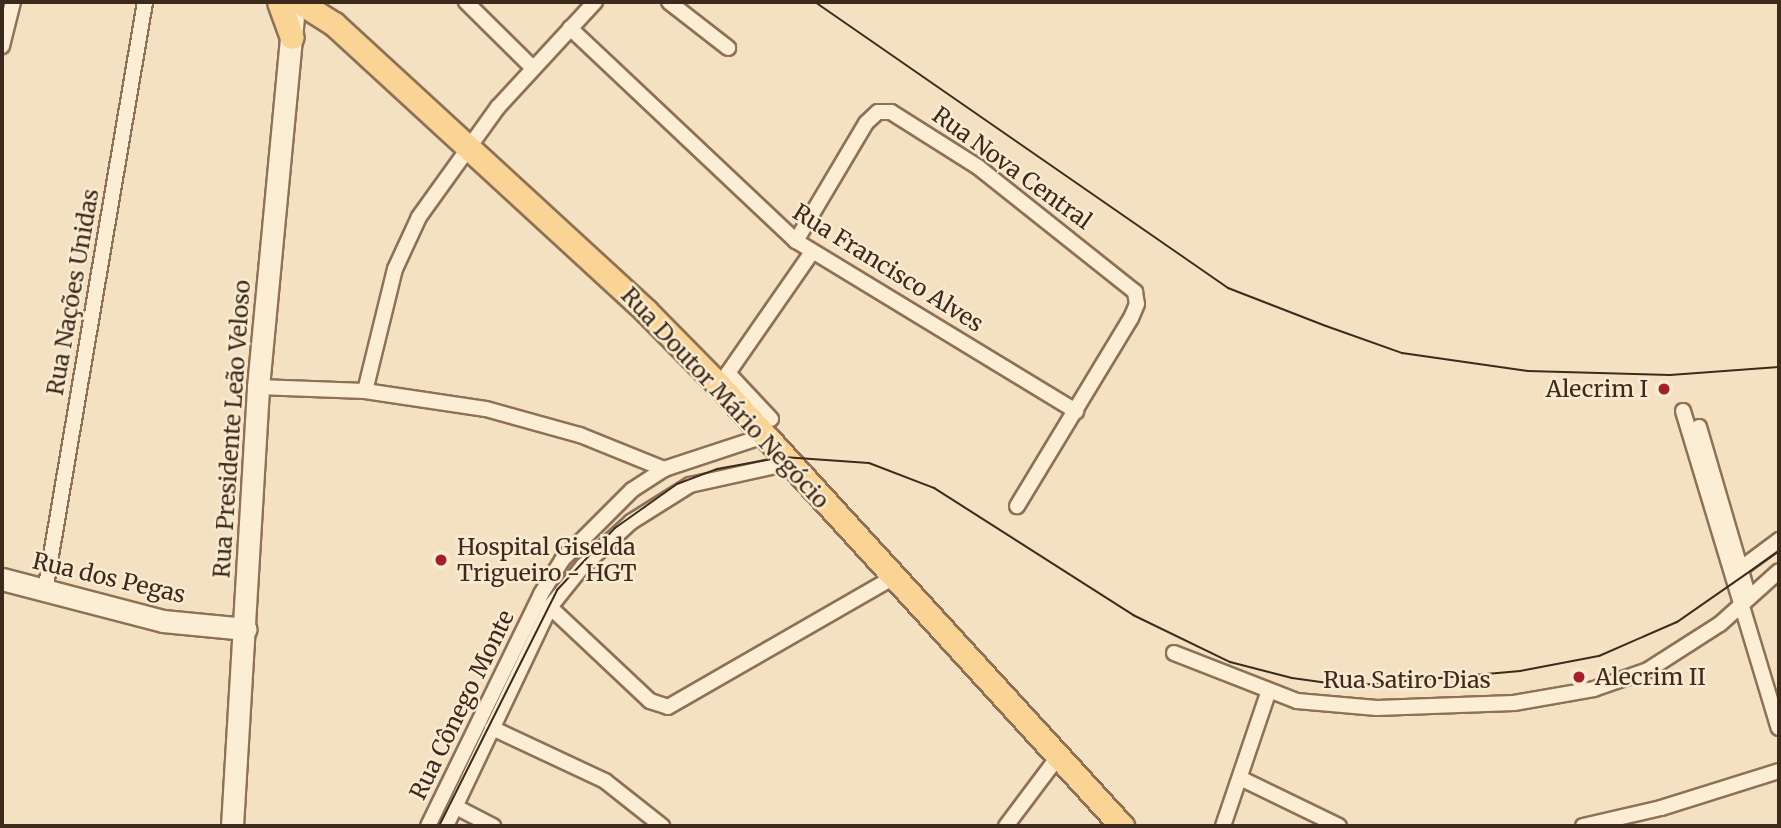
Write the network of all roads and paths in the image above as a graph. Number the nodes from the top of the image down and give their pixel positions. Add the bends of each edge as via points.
1 (13, 2) edge
2 (145, 2) edge
3 (279, 2) edge
4 (466, 2) edge
5 (595, 2) edge
6 (670, 2) edge
7 (308, 7) edge
8 (570, 28) junction
9 (292, 37) junction
10 (2, 46) edge
11 (728, 48) dead end
12 (533, 68) junction
13 (467, 146) junction
14 (796, 241) junction
15 (812, 252) junction
16 (258, 387) junction
17 (365, 391) junction
18 (1076, 411) junction
19 (1683, 411) dead end
20 (768, 428) junction
21 (1699, 428) dead end
22 (789, 463) junction
23 (664, 469) junction
24 (1017, 506) dead end
25 (1779, 540) edge
26 (1740, 569) junction
27 (1779, 571) edge
28 (892, 578) junction
29 (2, 579) edge
30 (45, 591) junction
31 (1745, 602) junction
32 (550, 607) junction
33 (246, 629) junction
34 (1174, 653) dead end
35 (1268, 693) junction
36 (492, 728) junction
37 (1779, 728) edge
38 (1057, 758) junction
39 (1779, 771) edge
40 (1240, 778) junction
41 (456, 807) junction
42 (232, 826) edge
43 (428, 826) edge
44 (446, 826) edge
45 (494, 826) edge
46 (662, 826) edge
47 (1006, 826) edge
48 (1122, 826) edge
49 (1223, 826) edge
50 (1339, 826) edge
51 (1583, 826) edge

1 - 10 street
2 - 30 street, Rua Nações Unidas
3 - 9 main road
4 - 12 street
5 - 8 street
6 - 11 street
7 - 9 main road
7 - 9 main road, Rua Presidente Leão Veloso
7 - 13 main road, Rua Doutor Mário Negócio via 334,24
8 - 12 street
8 - 14 street, Rua Francisco Alves
9 - 16 main road, Rua Presidente Leão Veloso
12 - 13 street
13 - 17 street via 400,253
13 - 20 main road, Rua Doutor Mário Negócio
14 - 15 street, Rua Francisco Alves
14 - 18 street, Rua Nova Central via 866,123 884,111 907,120 1017,195 1135,292 1137,304
15 - 18 street, Rua Francisco Alves
15 - 20 street via 729,368 728,373
16 - 17 street
16 - 33 main road, Rua Presidente Leão Veloso
17 - 23 street via 486,409 580,435
18 - 24 street
19 - 31 street
20 - 22 main road, Rua Doutor Mário Negócio
20 - 23 street, Rua Cônego Monte
21 - 26 street
22 - 28 main road, Rua Doutor Mário Negócio
22 - 32 street, Rua Cônego Monte via 707,478 669,496 615,534
23 - 43 street, Rua Cônego Monte via 601,519 549,579
25 - 26 street
26 - 31 street
27 - 31 street, Rua Satiro Dias
28 - 32 street via 668,707 650,701
28 - 38 main road, Rua Doutor Mário Negócio
29 - 30 main road, Rua dos Pegas
30 - 33 main road, Rua dos Pegas via 163,621
31 - 35 street, Rua Satiro Dias via 1674,655 1618,683 1594,689 1481,706 1422,708 1309,702
31 - 37 street
32 - 36 street, Rua Cônego Monte
33 - 42 main road, Rua Presidente Leão Veloso
34 - 35 street, Rua Satiro Dias
35 - 40 street
36 - 41 street, Rua Cônego Monte
36 - 46 street via 605,781
38 - 47 street
38 - 48 main road, Rua Doutor Mário Negócio
39 - 51 street via 1661,808
40 - 49 street
40 - 50 street
41 - 44 street, Rua Cônego Monte
41 - 45 street

